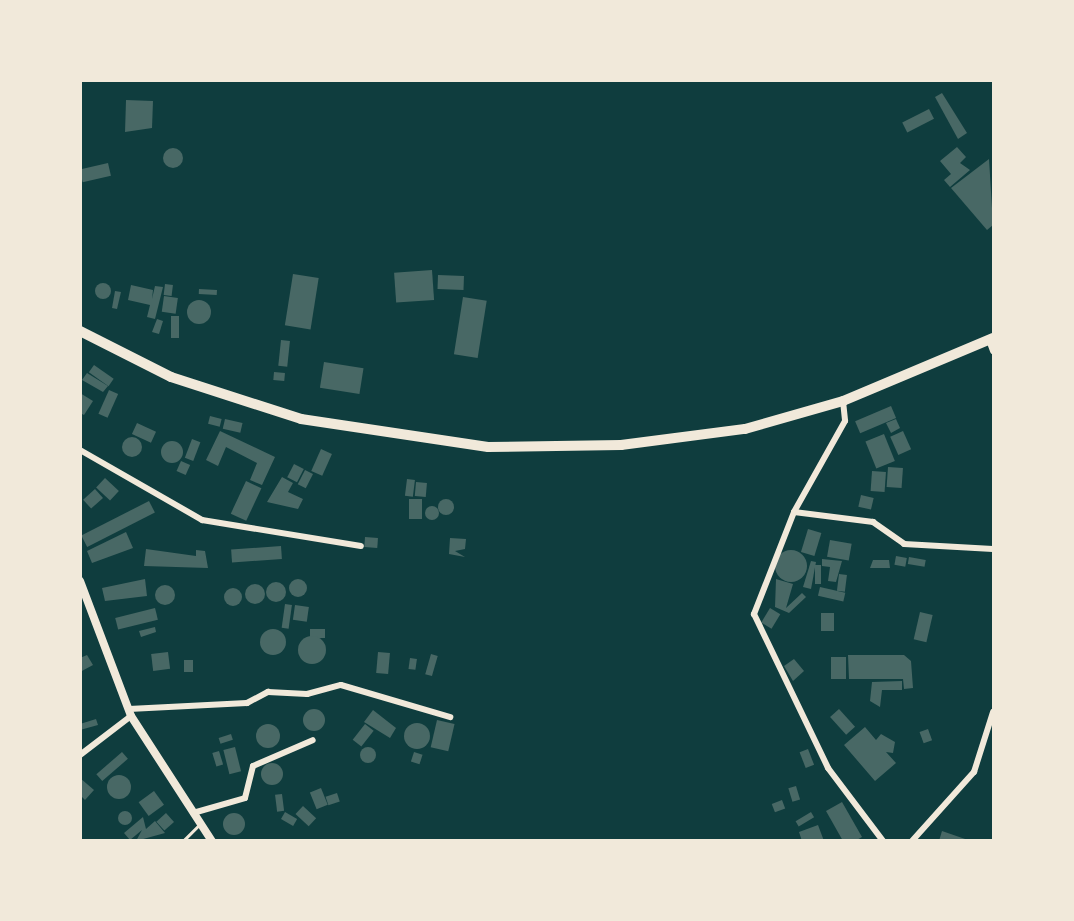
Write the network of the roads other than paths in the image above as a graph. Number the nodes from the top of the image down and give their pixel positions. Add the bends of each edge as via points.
1 (80, 331) edge
2 (991, 339) edge
3 (993, 352) edge
4 (843, 401) junction
5 (80, 450) edge
6 (794, 512) junction
7 (360, 546) dead end
8 (993, 549) edge
9 (80, 581) edge
10 (993, 712) edge
11 (130, 713) junction
12 (450, 717) dead end
13 (313, 740) dead end
14 (80, 755) edge
15 (191, 813) junction
16 (199, 825) junction
17 (183, 841) edge
18 (212, 841) edge
19 (883, 841) edge
20 (912, 841) edge

1 - 4 highway via 230,399 301,419 439,444 680,440
2 - 3 street
2 - 4 highway
4 - 6 street via 845,421
5 - 7 street via 202,520
6 - 8 street via 873,522 904,544
6 - 19 street via 755,599 757,626 828,768
9 - 11 street
10 - 20 street via 974,772
11 - 12 street via 247,703 268,692 307,694 341,685
11 - 14 street
11 - 15 street
13 - 15 street via 253,766 245,798
15 - 16 street
16 - 17 lane
16 - 18 street

